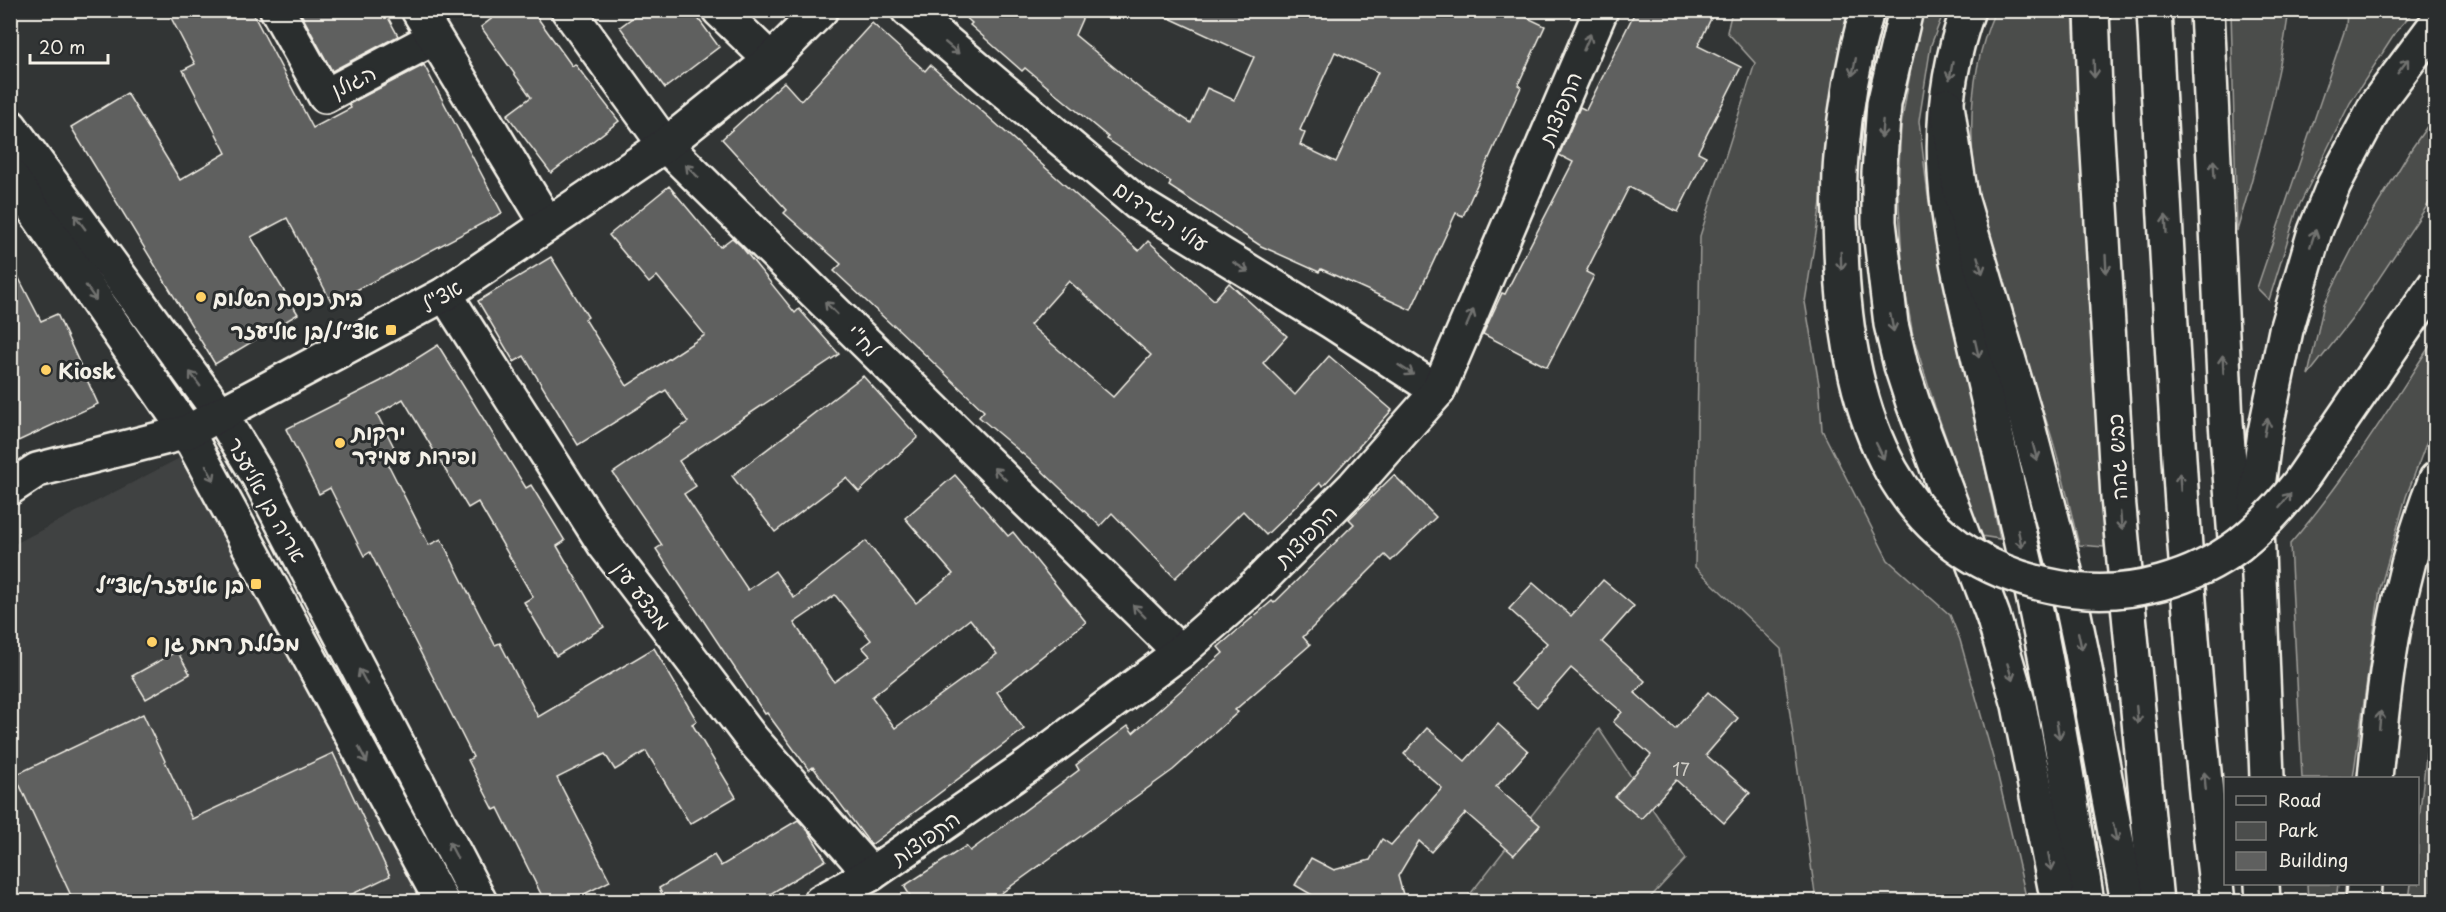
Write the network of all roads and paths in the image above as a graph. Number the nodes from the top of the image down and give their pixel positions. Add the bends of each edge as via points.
1 (277, 10) edge
2 (418, 10) edge
3 (568, 10) edge
4 (719, 10) edge
5 (821, 10) edge
6 (908, 10) edge
7 (1601, 10) edge
8 (1868, 10) edge
9 (1905, 10) edge
10 (2092, 10) edge
11 (2154, 10) edge
12 (2206, 10) edge
13 (1964, 24) edge
14 (2436, 24) edge
15 (434, 38) junction
16 (771, 60) junction
17 (1947, 105) junction
18 (10, 126) edge
19 (665, 145) junction
20 (10, 175) edge
21 (547, 223) junction
22 (2436, 283) edge
23 (445, 294) junction
24 (1438, 391) junction
25 (221, 415) junction
26 (187, 432) junction
27 (2436, 479) edge
28 (10, 488) edge
29 (1180, 652) junction
30 (2254, 777) edge
31 (2267, 777) edge
32 (2374, 777) edge
33 (871, 874) junction
34 (2262, 885) edge
35 (2271, 885) edge
36 (2364, 885) edge
37 (442, 902) edge
38 (480, 902) edge
39 (820, 902) edge
40 (2058, 902) edge
41 (2087, 902) edge
42 (2128, 902) edge
43 (2156, 902) edge
44 (2218, 902) edge
45 (2264, 902) edge
46 (2272, 902) edge
47 (2363, 902) edge

1 - 15 main road, הגולן via 325,96
2 - 15 main road
3 - 19 main road, לח"י
4 - 16 main road
5 - 16 main road, אצ"ל
6 -> 24 main road, עולי הגרדום via 1137,203
24 -> 7 main road, התפוצות
8 -> 22 main road, bridge via 1851,84 1840,159 1841,265 1852,368 1878,448 1905,494 1940,531 1992,567 2049,586 2112,591 2167,581 2238,546 2278,510 2299,483
9 -> 40 main road via 1884,104 1879,173 1882,252 1891,324 1910,394 1993,616 2019,705
10 -> 43 main road, כביש גהה via 2118,497
44 -> 11 main road via 2191,636
30 -> 12 main road via 2226,422
13 -> 17 main road via 1950,71
31 -> 14 main road via 2256,502 2265,432 2286,330 2315,231 2334,184 2377,103
15 - 21 main road
16 - 19 main road, אצ"ל
17 -> 41 main road via 1943,148 1948,221 2037,614
17 -> 42 main road via 1961,197 2062,557
25 -> 18 main road, אריה בן אליעזר
19 - 21 main road, אצ"ל
29 -> 19 main road, לח"י
20 -> 26 main road, אריה בן אליעזר
21 - 23 main road, אצ"ל
23 - 25 main road, אצ"ל
23 - 33 main road, מבצע עין via 604,544 752,739
24 - 29 main road, התפוצות via 1354,486 1257,585
25 - 26 main road, אצ"ל
38 -> 25 main road, אריה בן אליעזר via 258,476
26 - 28 main road, אצ"ל via 37,470
26 -> 37 main road, אריה בן אליעזר
32 -> 27 main road via 2394,616 2410,553
29 - 33 main road, התפוצות via 1029,765
33 - 39 main road, התפוצות
34 - 45 main road
35 - 46 main road
36 - 47 main road

